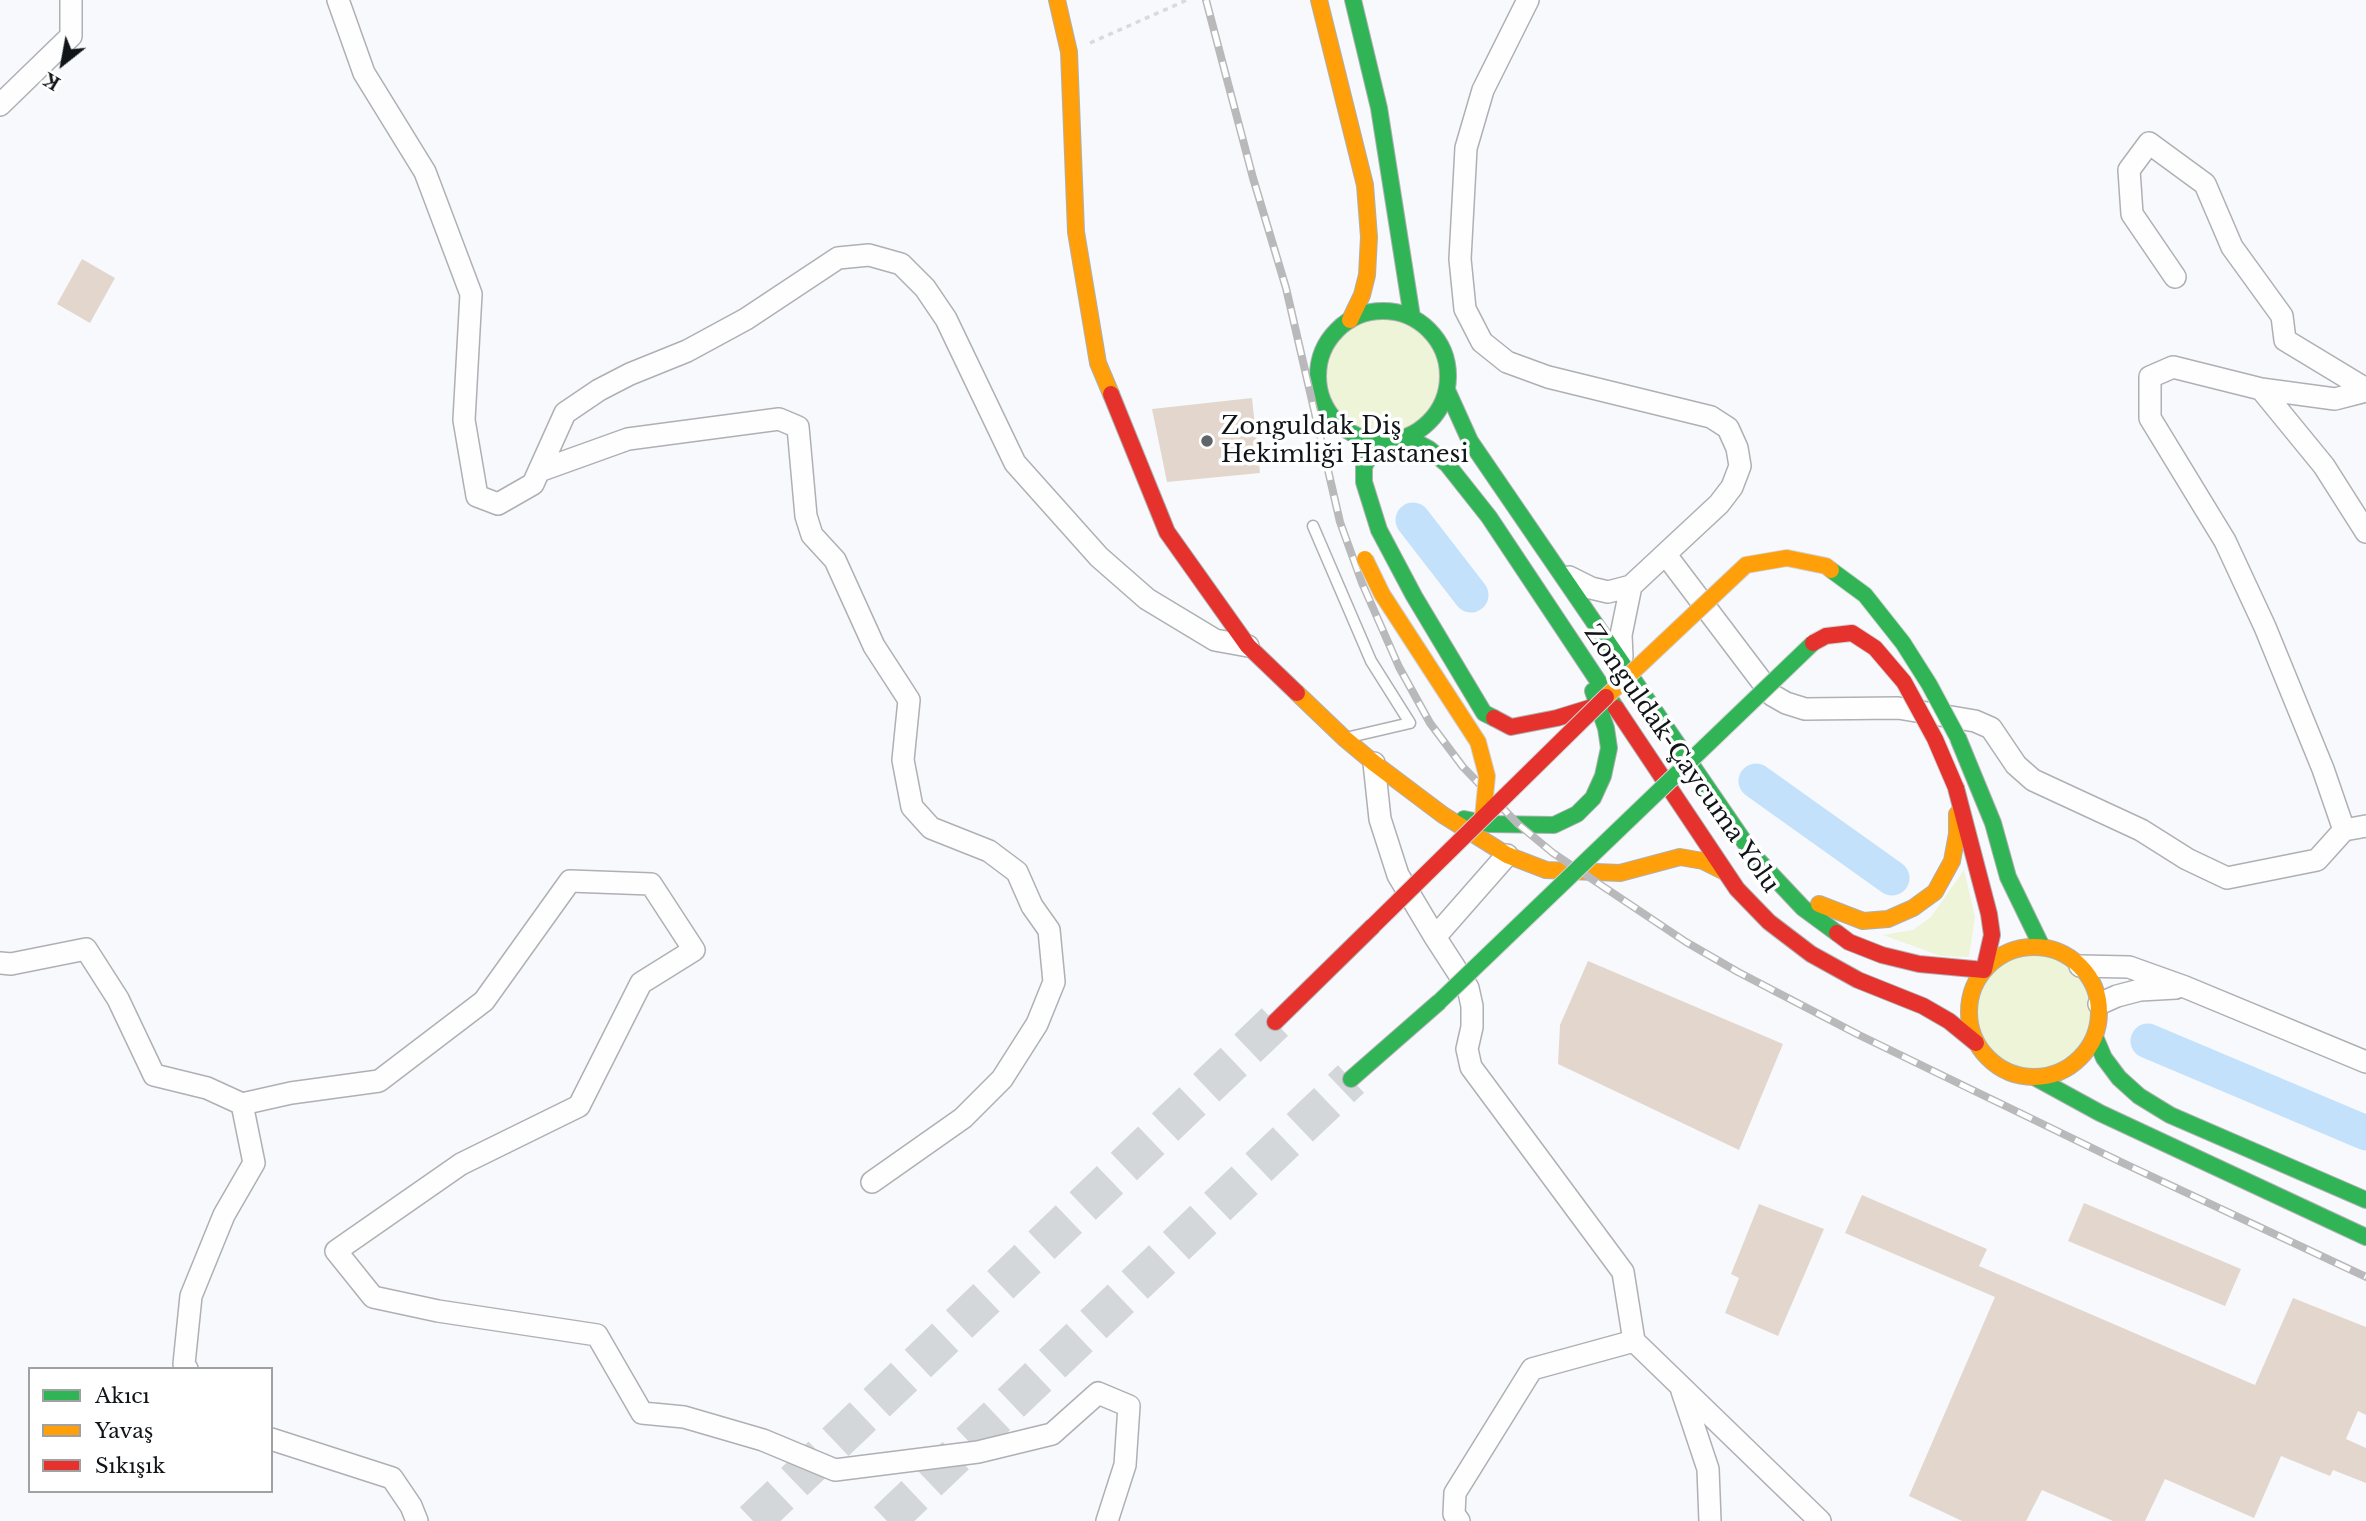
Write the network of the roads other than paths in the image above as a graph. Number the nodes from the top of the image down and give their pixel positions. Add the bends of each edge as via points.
1 (71, 0) edge
2 (338, 0) edge
3 (1057, 0) edge
4 (1319, 0) edge
5 (1353, 0) edge
6 (1528, 0) edge
7 (0, 105) edge
8 (2175, 277) dead end
9 (1412, 317) junction
10 (1350, 320) junction
11 (2261, 389) junction
12 (1447, 390) junction
13 (2366, 390) edge
14 (1330, 413) junction
15 (1407, 437) junction
16 (1335, 439) dead end
17 (1385, 442) junction
18 (539, 471) junction
19 (1313, 526) dead end
20 (2366, 532) edge
21 (1362, 553) dead end
22 (1666, 555) junction
23 (1561, 574) junction
24 (1631, 586) junction
25 (1248, 646) junction
26 (1580, 654) junction
27 (1622, 663) junction
28 (1596, 705) junction
29 (1344, 738) junction
30 (1374, 763) junction
31 (1956, 788) junction
32 (1443, 815) junction
33 (1483, 817) junction
34 (2366, 825) edge
35 (2344, 830) junction
36 (1507, 855) junction
37 (1725, 872) junction
38 (1778, 883) junction
39 (1435, 937) junction
40 (2042, 947) junction
41 (0, 963) edge
42 (2080, 966) junction
43 (1984, 970) junction
44 (2185, 987) junction
45 (2099, 1004) junction
46 (1275, 1022) tunnel mouth
47 (2095, 1037) junction
48 (1976, 1042) junction
49 (2366, 1062) edge
50 (2036, 1078) junction
51 (1351, 1079) tunnel mouth
52 (242, 1104) junction
53 (872, 1182) dead end
54 (2366, 1200) edge
55 (2366, 1237) edge
56 (1634, 1341) junction
57 (186, 1367) edge
58 (1682, 1389) junction
59 (273, 1440) edge
60 (418, 1521) edge
61 (1107, 1521) edge
62 (1459, 1521) edge
63 (1710, 1521) edge
64 (1820, 1521) edge

1 - 7 street via 71,36
2 - 18 street via 364,73 425,172 471,295 464,420 477,496 498,504 533,484
3 - 25 main road via 1069,52 1076,232 1098,363 1167,532
4 - 10 main road via 1365,185 1367,275
5 - 9 main road via 1379,108
6 - 22 street via 1483,90 1466,148 1460,260 1465,309 1482,342 1507,362 1548,377 1689,410 1728,428 1740,466 1732,487
8 - 13 street via 2132,214 2129,170 2149,143 2205,184 2232,247 2282,316 2285,340
9 - 10 main road via 1370,312
9 - 12 main road via 1430,330 1442,347 1448,368
10 - 14 main road via 1334,333 1318,372 1320,394
11 - 13 street via 2335,399
11 - 20 street via 2324,466
11 - 35 street via 2173,367 2150,377 2150,418 2225,541 2265,627
12 - 15 main road via 1440,410
12 - 23 main road, Zonguldak-Çaycuma Yolu via 1470,440
14 - 16 main road
14 - 17 main road via 1344,428
15 - 17 main road
15 - 26 main road, Zonguldak-Çaycuma Yolu via 1429,449 1489,517
17 - 28 main road via 1364,467 1379,530 1484,713 1511,727
18 - 25 street via 565,414 599,390 746,319 838,258 869,255 901,264 925,288 946,319 1015,463 1099,557 1147,599 1215,640
18 - 53 street via 628,439 779,419 798,427 806,516 812,535 835,560 874,646 909,700 903,760 912,807 931,828 989,851 1017,872 1031,906 1049,930 1054,982 1037,1024 1002,1079 963,1118
19 - 29 lane via 1371,661 1410,723
21 - 33 main road, bridge via 1382,594 1478,742 1487,776
22 - 24 street
22 - 35 street via 1772,695 1786,703 1805,709 1898,708 1975,721 1991,728 2033,780 2141,830 2227,878 2316,860
23 - 24 street via 1608,592
23 - 27 main road, Zonguldak-Çaycuma Yolu
24 - 27 street via 1621,635
25 - 29 main road
26 - 32 main road via 1609,748 1593,797 1577,814 1554,825 1489,824
26 - 37 main road, Zonguldak-Çaycuma Yolu
27 - 38 main road, Zonguldak-Çaycuma Yolu via 1754,856
28 - 33 main road, bridge
28 - 40 main road, bridge via 1745,565 1787,558 1826,566 1865,595 1929,684 1958,738 1993,823 2008,877
29 - 30 main road
30 - 32 main road
30 - 39 street via 1380,819 1398,875
31 - 38 main road via 1958,834 1952,861 1935,891 1913,908 1888,919 1863,921
31 - 43 main road via 1989,914 1992,936
31 - 51 main road, bridge via 1904,682 1875,648 1852,633 1826,636 1782,670 1439,1002
32 - 36 main road
33 - 46 main road, bridge
34 - 35 street
36 - 37 main road via 1546,870 1620,873 1680,857
36 - 39 street
37 - 48 main road, Zonguldak-Çaycuma Yolu via 1769,922 1811,954 1858,980 1923,1006
38 - 43 main road, Zonguldak-Çaycuma Yolu via 1849,942 1882,956
39 - 56 street via 1468,988 1471,1067 1623,1272
40 - 42 main road via 2063,953
40 - 43 main road via 2016,949
41 - 52 street via 86,950 118,999 154,1075 207,1088
42 - 44 street via 2129,967
42 - 45 main road via 2093,984
43 - 48 main road via 1969,1005
44 - 45 street via 2140,990
44 - 49 street
45 - 47 main road
47 - 50 main road via 2071,1066
47 - 54 main road via 2104,1058 2139,1096 2171,1115
48 - 50 main road via 2001,1069
50 - 55 main road via 2100,1113
52 - 57 street via 254,1163 225,1215 191,1296
52 - 61 street via 379,1081 484,1001 570,881 651,884 694,950 641,984 579,1106 461,1164 336,1251 373,1297 597,1335 642,1413 684,1416 763,1440 835,1470 978,1452 1052,1434 1098,1393 1129,1406 1125,1465
56 - 58 street
56 - 62 street via 1532,1369 1455,1493 1454,1514
58 - 63 street via 1708,1469
58 - 64 street
59 - 60 street via 392,1478

